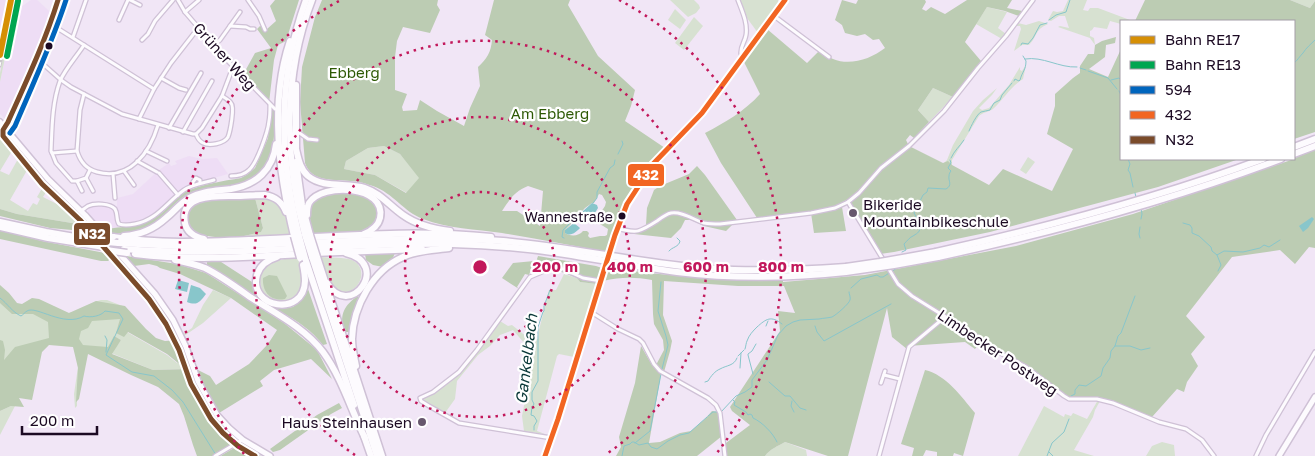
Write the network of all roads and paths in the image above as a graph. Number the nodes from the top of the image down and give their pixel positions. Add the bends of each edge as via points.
1 (66, 0) edge
2 (86, 0) edge
3 (129, 0) edge
4 (173, 0) edge
5 (178, 0) edge
6 (199, 0) edge
7 (248, 0) edge
8 (306, 0) edge
9 (312, 0) edge
10 (738, 0) edge
11 (785, 0) edge
12 (1033, 0) edge
13 (140, 4) dead end
14 (185, 12) junction
15 (240, 12) dead end
16 (774, 16) junction
17 (119, 20) dead end
18 (299, 21) junction
19 (230, 26) junction
20 (199, 27) junction
21 (57, 28) junction
22 (254, 29) dead end
23 (265, 30) dead end
24 (73, 38) junction
25 (142, 40) dead end
26 (84, 45) junction
27 (214, 46) junction
28 (745, 56) junction
29 (829, 56) dead end
30 (295, 61) junction
31 (43, 64) junction
32 (233, 67) junction
33 (201, 73) dead end
34 (161, 78) junction
35 (61, 80) junction
36 (212, 81) dead end
37 (154, 89) junction
38 (186, 90) dead end
39 (84, 94) junction
40 (222, 96) junction
41 (270, 105) junction
42 (275, 109) dead end
43 (139, 119) junction
44 (0, 122) edge
45 (158, 125) junction
46 (169, 128) junction
47 (278, 130) junction
48 (10, 132) junction
49 (183, 132) junction
50 (198, 132) junction
51 (298, 132) dead end
52 (1315, 139) edge
53 (317, 140) dead end
54 (295, 145) junction
55 (1315, 146) edge
56 (1295, 147) edge
57 (77, 150) junction
58 (146, 151) junction
59 (52, 153) junction
60 (1295, 154) edge
61 (1260, 160) edge
62 (1278, 160) edge
63 (137, 161) junction
64 (167, 161) dead end
65 (90, 170) junction
66 (124, 171) junction
67 (113, 174) junction
68 (231, 176) dead end
69 (86, 178) junction
70 (214, 180) dead end
71 (76, 182) junction
72 (134, 185) dead end
73 (82, 191) dead end
74 (93, 191) dead end
75 (178, 195) junction
76 (1164, 196) junction
77 (115, 198) dead end
78 (848, 202) junction
79 (81, 211) junction
80 (0, 222) edge
81 (291, 225) junction
82 (0, 227) edge
83 (617, 228) junction
84 (46, 232) junction
85 (303, 234) junction
86 (472, 235) junction
87 (346, 236) junction
88 (113, 237) junction
89 (222, 241) junction
90 (521, 243) junction
91 (452, 248) junction
92 (126, 251) junction
93 (340, 252) junction
94 (284, 255) junction
95 (149, 256) junction
96 (307, 259) junction
97 (593, 259) junction
98 (846, 270) junction
99 (322, 274) junction
100 (601, 280) junction
101 (591, 312) junction
102 (945, 317) junction
103 (1315, 352) edge
104 (900, 379) junction
105 (881, 383) dead end
106 (360, 389) junction
107 (1315, 397) edge
108 (365, 438) junction
109 (552, 438) junction
110 (243, 440) junction
111 (217, 455) edge
112 (270, 456) edge
113 (371, 456) edge
114 (377, 456) edge
115 (382, 456) edge
116 (545, 456) edge
117 (724, 456) edge
118 (879, 456) edge
119 (1214, 456) edge
120 (1256, 456) edge
121 (1279, 456) edge

1 - 21 street
2 - 24 street
3 - 13 street
3 - 17 street
4 - 25 street
5 - 14 street, Grüner Weg
6 - 14 street
7 - 23 street
8 - 18 highway
9 - 30 highway
10 - 28 street via 746,24 741,49
11 - 16 street
12 - 78 street via 944,111
14 - 20 street, Grüner Weg
15 - 19 street
16 - 28 street
16 - 29 street
18 - 47 highway via 283,65
18 - 85 highway via 289,61 284,137 287,178
19 - 22 street
19 - 27 street
20 - 27 street, Grüner Weg
20 - 34 street
21 - 24 street
21 - 31 street
24 - 26 street
26 - 35 street
26 - 37 street
27 - 32 street, Grüner Weg
28 - 83 street via 709,105 646,174
30 - 54 highway
30 - 85 highway via 290,101 290,146
31 - 35 street
31 - 48 street
32 - 40 street
32 - 41 street, Grüner Weg
33 - 46 street
34 - 37 street
34 - 38 street
35 - 39 street
35 - 59 street via 54,106
36 - 49 street
37 - 43 street
39 - 43 street
39 - 57 street
40 - 50 street
40 - 50 street via 233,106 228,137 223,142 207,144 200,141
41 - 42 street, Grüner Weg
41 - 68 street via 270,120 253,166 245,173
43 - 45 street
44 - 48 main road
45 - 46 street
45 - 58 street
46 - 49 street
47 - 81 highway via 282,178
47 - 88 highway via 273,158 257,180 241,187 196,195 149,230
48 - 79 main road
49 - 50 street
51 - 53 street via 308,139
52 - 56 highway
54 - 85 highway
54 - 86 highway via 300,166 315,181 366,188 415,222
55 - 60 highway
57 - 59 street
57 - 65 street via 81,161
58 - 63 street
58 - 64 street
59 - 71 street via 56,163
61 - 76 highway
62 - 76 highway
63 - 66 street
63 - 75 street via 163,176
65 - 67 street
65 - 69 street
66 - 67 street
66 - 72 street
67 - 77 street
69 - 71 street
69 - 74 street
70 - 75 street via 200,184 196,178 193,185
71 - 73 street
75 - 79 street via 155,216 126,225 119,224 116,211 108,205 91,205
76 - 98 highway, bridge via 1009,242
78 - 83 street via 811,213 720,224 708,224 672,213 638,231
78 - 102 street, Limbecker Postweg via 898,284
79 - 110 main road via 155,294 180,333 206,398 216,414
80 - 84 highway
81 - 85 highway
81 - 89 highway via 282,204 269,196 209,197 199,199 187,208 185,223 192,235
82 - 92 highway, bridge
83 - 100 street, bridge
84 - 88 highway, bridge
84 - 90 highway, bridge via 118,243 220,247 387,239
85 - 87 highway via 307,207 320,194 349,190 372,197 380,208 378,224 365,233
85 - 96 highway, bridge
85 - 96 highway, bridge
86 - 87 highway
86 - 90 highway
87 - 89 highway
88 - 89 highway
90 - 98 highway via 712,269
91 - 93 highway
91 - 97 highway
91 - 106 highway via 402,257 388,266 371,285 359,308 353,331
92 - 95 highway
92 - 97 highway via 210,252 453,244
93 - 94 highway
93 - 99 highway via 362,261 367,274 363,288 351,295 340,295 330,288
94 - 95 highway
94 - 96 highway via 267,261 260,268 256,280 261,295 276,305 289,304 297,299 305,283
95 - 108 highway via 207,269 310,337 324,352
96 - 99 highway
96 - 108 highway
96 - 114 highway
97 - 98 highway via 737,277 803,276
99 - 106 highway
100 - 101 street
100 - 109 street via 583,278 557,268 529,278 458,372 420,398 459,423
101 - 109 street
101 - 117 street via 639,339 660,371 718,406
102 - 104 street via 909,347
102 - 119 street, Limbecker Postweg via 1026,367 1069,399 1097,399 1113,403 1186,429 1202,440
103 - 120 street
104 - 105 street via 884,373
104 - 118 street
106 - 115 highway
107 - 121 main road
108 - 113 highway
109 - 116 street
110 - 111 street
110 - 112 main road

